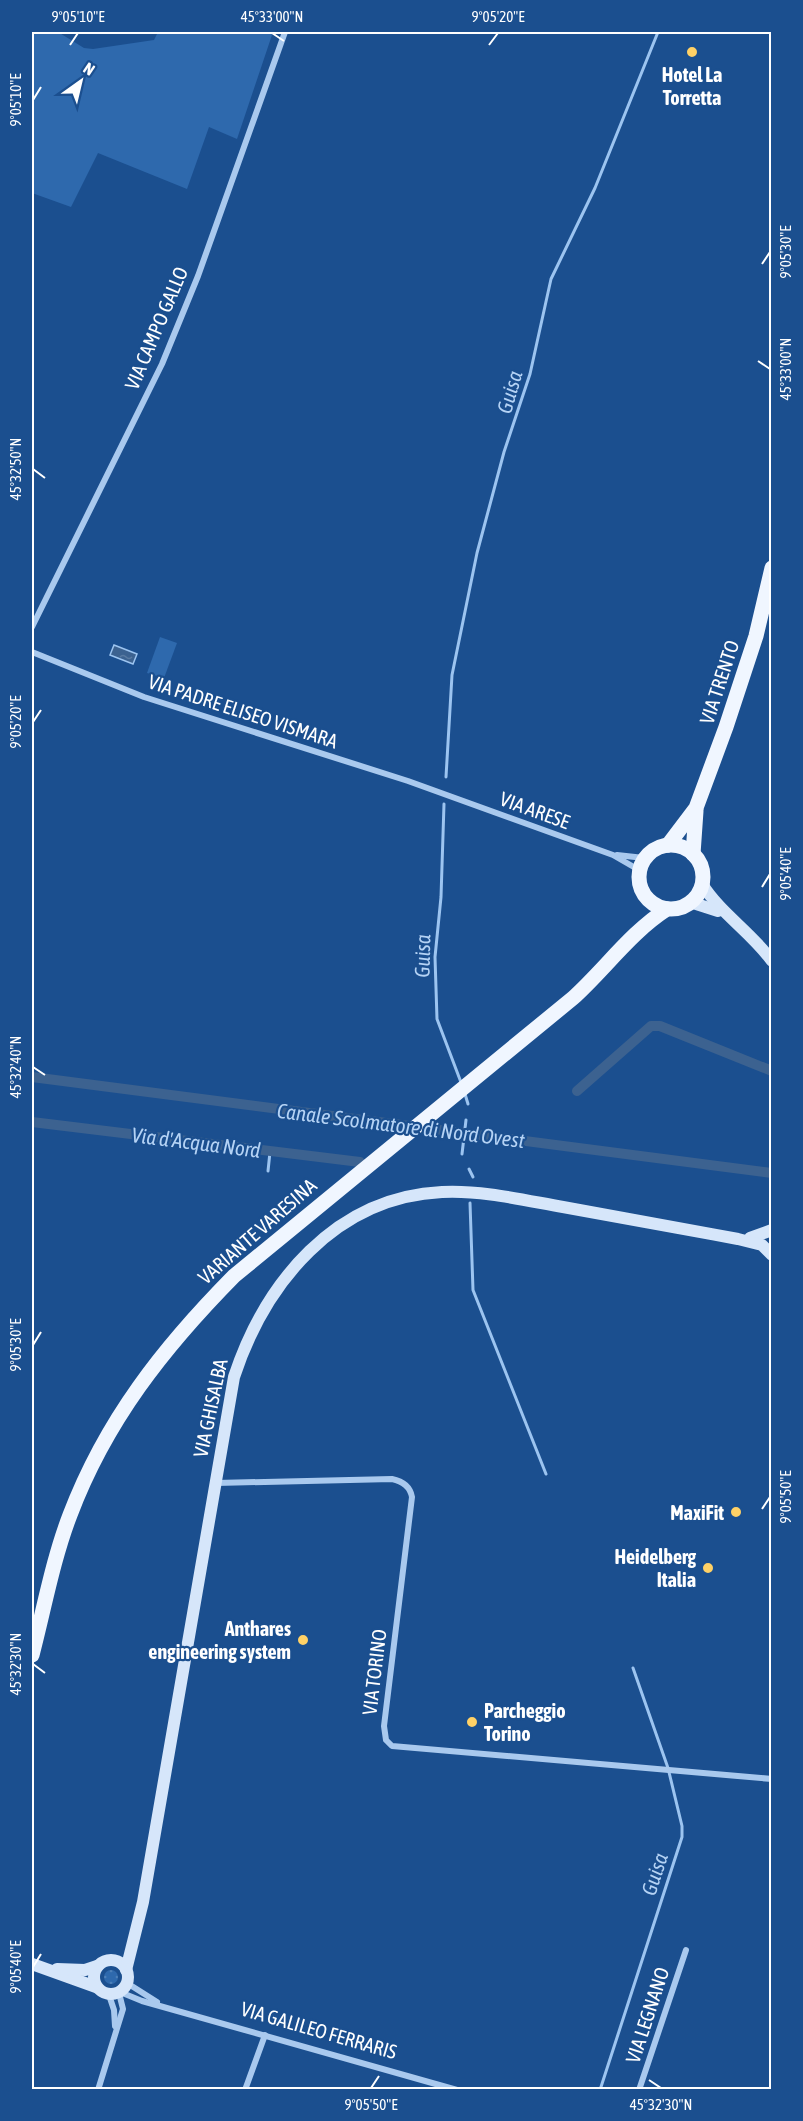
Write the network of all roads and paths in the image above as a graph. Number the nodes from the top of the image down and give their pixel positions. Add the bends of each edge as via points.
1 (285, 32) edge
2 (771, 568) edge
3 (32, 627) edge
4 (32, 652) edge
5 (447, 795) joint
6 (696, 808) junction
7 (668, 845) junction
8 (693, 854) junction
9 (614, 855) junction
10 (642, 864) junction
11 (702, 884) junction
12 (646, 897) junction
13 (690, 902) junction
14 (667, 909) junction
15 (724, 914) junction
16 (637, 930) junction
17 (771, 961) edge
18 (771, 1230) edge
19 (744, 1239) junction
20 (768, 1246) edge
21 (771, 1255) edge
22 (216, 1483) junction
23 (32, 1655) edge
24 (771, 1779) edge
25 (136, 1928) junction
26 (686, 1950) dead end
27 (110, 1960) junction
28 (38, 1966) edge
29 (97, 1966) junction
30 (126, 1970) junction
31 (96, 1987) junction
32 (119, 1991) junction
33 (171, 2009) junction
34 (264, 2035) junction
35 (114, 2038) junction
36 (98, 2090) edge
37 (245, 2090) edge
38 (457, 2090) edge
39 (639, 2090) edge

1 - 3 street, VIA CAMPO GALLO via 198,276 162,364
2 - 6 main road, VIA TRENTO via 743,678
4 - 5 street, VIA PADRE ELISEO VISMARA via 164,704
5 - 9 street, VIA ARESE
6 - 7 main road, VIA TRENTO
6 - 8 main road, VIA TRENTO
7 - 8 main road via 681,846
7 - 10 main road, VIA TRENTO via 655,849
8 - 11 main road, VIA TRENTO via 700,865
9 - 10 street, VIA ARESE
9 - 10 street, VIA ARESE
10 - 12 main road via 639,879
11 - 13 main road
11 - 15 street, VIA TRENTO
12 - 14 main road
12 - 16 main road, VARIANTE VARESINA
13 - 14 main road
13 - 15 street, VIA TRENTO
14 - 16 main road, VARIANTE VARESINA
15 - 17 street, VIA TRENTO via 749,934
16 - 23 main road, VARIANTE VARESINA via 602,972 234,1276 184,1326 152,1366 106,1438 70,1515
18 - 19 street
19 - 20 street, VIA GHISALBA
19 - 22 street, VIA GHISALBA via 477,1193 421,1194 381,1205 338,1229 303,1256 258,1316 234,1377
20 - 21 street, VIA GHISALBA
22 - 24 street, VIA TORINO via 392,1479 408,1486 412,1497 384,1726 386,1740 396,1747
22 - 25 street, VIA GHISALBA
25 - 27 street, VIA GHISALBA via 122,1950
25 - 30 street, VIA GHISALBA
26 - 39 street, VIA LEGNANO
27 - 29 street
27 - 30 street via 121,1963
28 - 29 street via 77,1970
28 - 31 street
29 - 31 street via 93,1976
30 - 32 street
31 - 32 street
32 - 33 street, VIA GALILEO FERRARIS
32 - 33 street, VIA GALILEO FERRARIS
32 - 35 street
32 - 35 street via 123,2009
33 - 34 street, VIA GALILEO FERRARIS
34 - 37 street
34 - 38 street, VIA GALILEO FERRARIS
35 - 36 street

